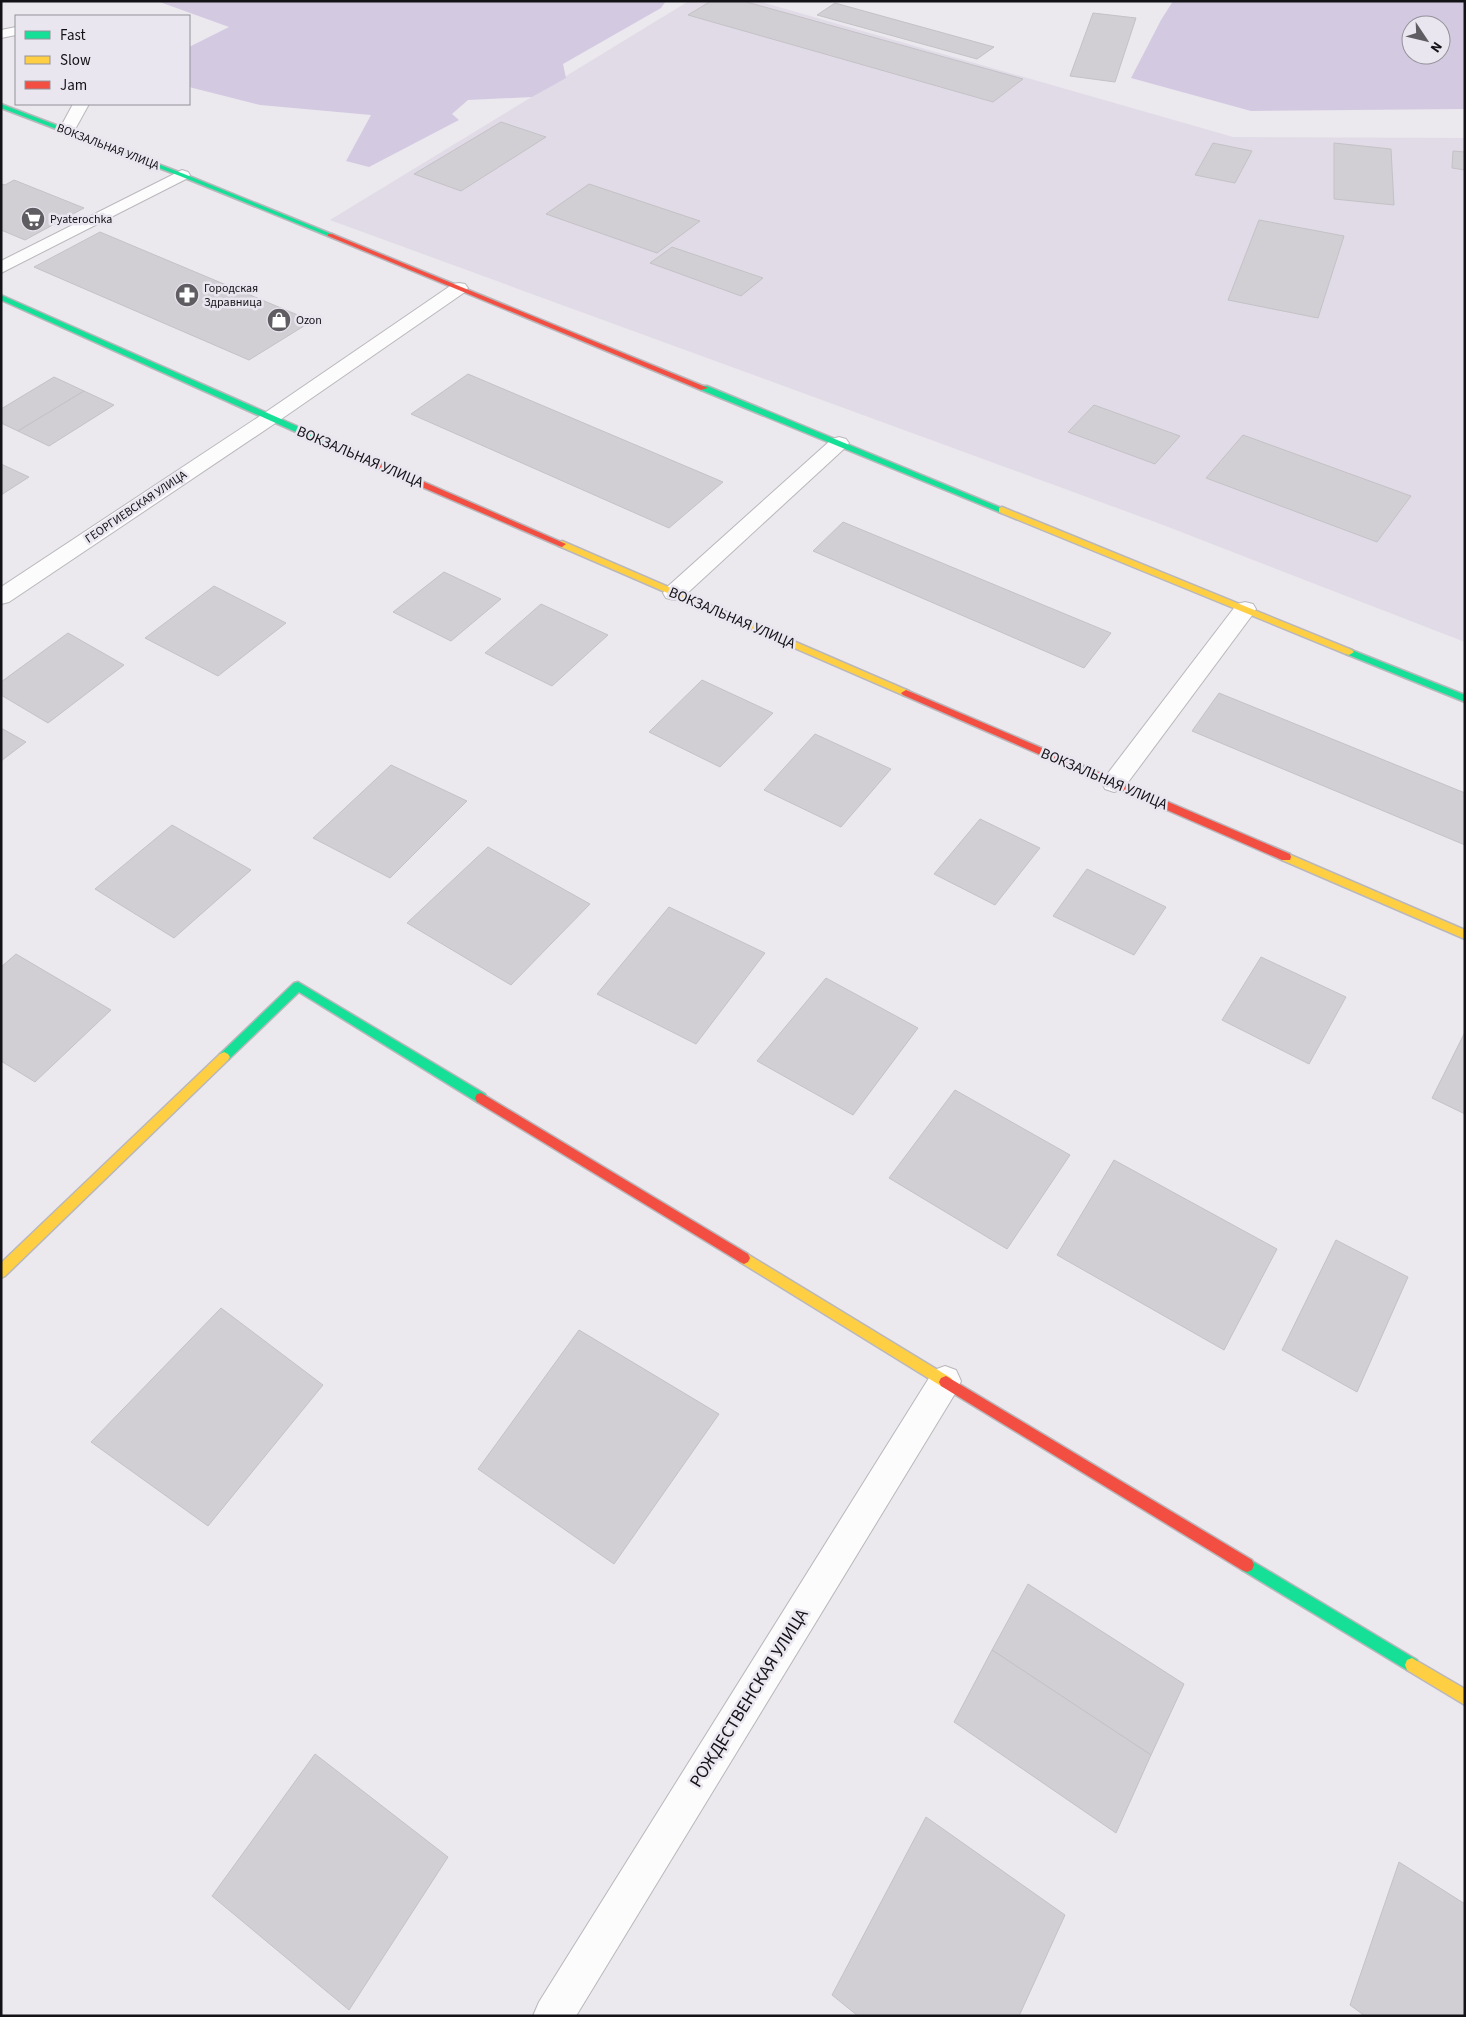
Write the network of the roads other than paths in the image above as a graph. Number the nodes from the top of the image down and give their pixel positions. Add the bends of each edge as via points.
1 (15, 31) edge
2 (1, 34) edge
3 (80, 105) edge
4 (1, 106) edge
5 (66, 130) junction
6 (182, 175) junction
7 (1, 268) edge
8 (459, 288) junction
9 (1, 297) edge
10 (270, 418) junction
11 (839, 443) junction
12 (674, 593) junction
13 (1, 596) edge
14 (1245, 609) junction
15 (1465, 699) edge
16 (1114, 783) junction
17 (1465, 935) edge
18 (1, 1272) edge
19 (945, 1381) junction
20 (1465, 1698) edge
21 (554, 2016) edge

1 - 2 street
3 - 5 street
4 - 5 street, ВОКЗАЛЬНАЯ УЛИЦА
5 - 6 street, ВОКЗАЛЬНАЯ УЛИЦА
6 - 7 street
6 - 8 street, ВОКЗАЛЬНАЯ УЛИЦА
8 - 10 street, ГЕОРГИЕВСКАЯ УЛИЦА
8 - 11 street, ВОКЗАЛЬНАЯ УЛИЦА
9 - 10 street, ВОКЗАЛЬНАЯ УЛИЦА
10 - 12 street, ВОКЗАЛЬНАЯ УЛИЦА
10 - 13 street, ГЕОРГИЕВСКАЯ УЛИЦА
11 - 12 street
11 - 14 street, ВОКЗАЛЬНАЯ УЛИЦА
12 - 16 street, ВОКЗАЛЬНАЯ УЛИЦА
14 - 15 street, ВОКЗАЛЬНАЯ УЛИЦА
14 - 16 street
16 - 17 street, ВОКЗАЛЬНАЯ УЛИЦА
18 - 19 street via 298,986
19 - 20 street
19 - 21 street, РОЖДЕСТВЕНСКАЯ УЛИЦА

